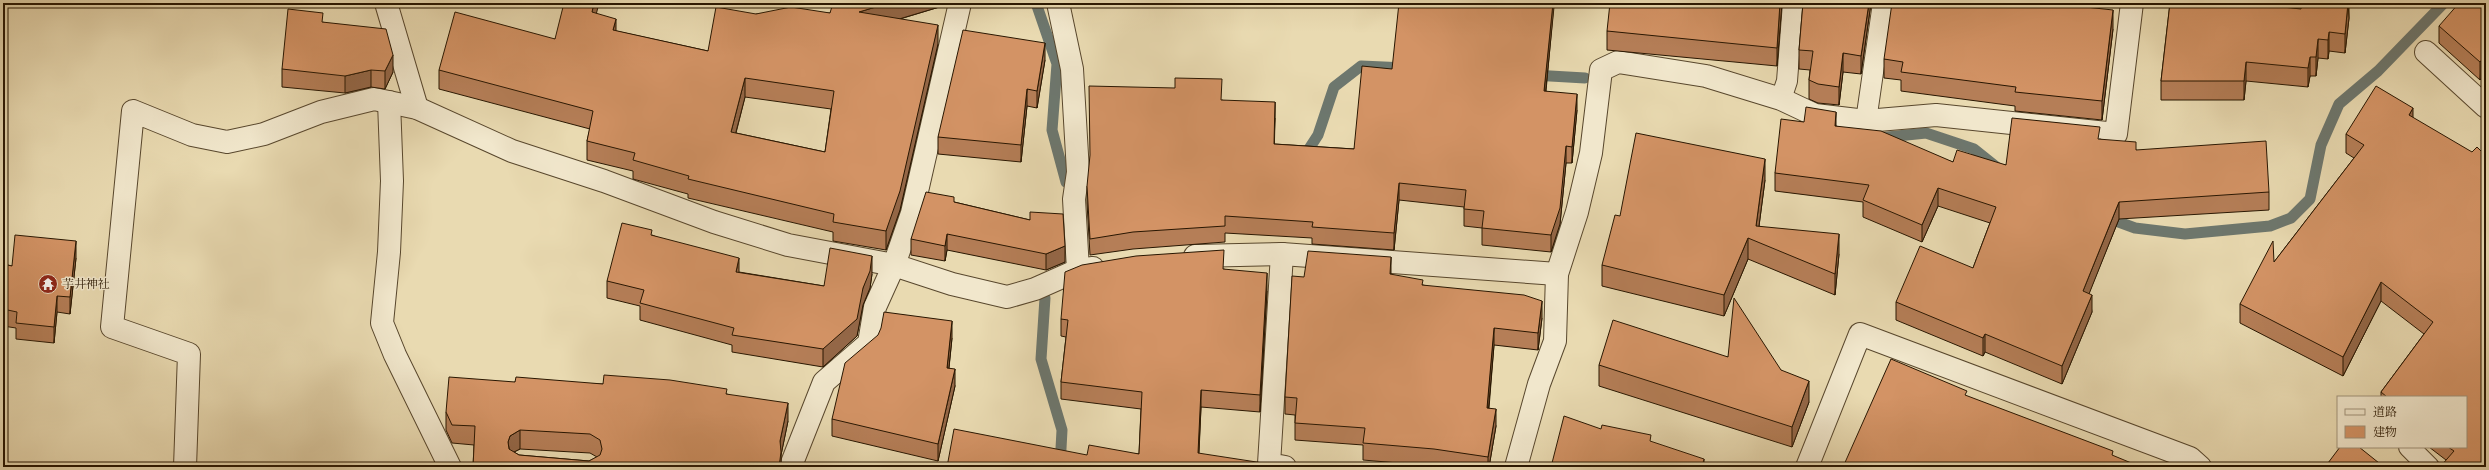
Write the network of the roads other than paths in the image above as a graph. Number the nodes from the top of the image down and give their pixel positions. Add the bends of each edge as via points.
1 (386, 3) edge
2 (960, 3) edge
3 (1058, 3) edge
4 (1794, 3) edge
5 (1883, 3) edge
6 (2132, 3) edge
7 (2426, 52) dead end
8 (1781, 99) junction
9 (389, 102) junction
10 (2486, 107) edge
11 (417, 108) junction
12 (1866, 122) junction
13 (1282, 254) junction
14 (1173, 258) edge
15 (1113, 264) edge
16 (894, 265) junction
17 (1078, 270) junction
18 (1557, 274) junction
19 (2410, 448) edge
20 (184, 467) edge
21 (450, 467) edge
22 (793, 467) edge
23 (1285, 467) edge
24 (1516, 467) edge
25 (1807, 467) edge
26 (2200, 467) edge
27 (2429, 467) edge

1 - 11 street
2 - 16 street via 912,214
3 - 17 street via 1072,69 1078,172 1074,199
4 - 8 lane via 1787,81
5 - 12 lane
6 - 12 street via 2116,134 1936,115
7 - 10 street
8 - 12 street via 1815,115
8 - 18 street via 1706,76 1618,62 1601,70 1591,153 1577,212
9 - 11 street
9 - 20 street via 374,99 351,104 321,112 264,134 227,142 192,135 133,111 112,327 189,354
9 - 21 street via 392,181 389,252 382,322 395,355
11 - 16 street via 512,151 604,181 714,222 788,245
13 - 14 street
13 - 18 street
13 - 23 street via 1269,464
15 - 17 street
16 - 17 street via 952,284 1007,297 1035,289
16 - 22 street via 875,307 869,343 824,382 792,463
18 - 24 street via 1555,341 1538,384
19 - 27 lane
25 - 26 street via 1860,334 2190,458

